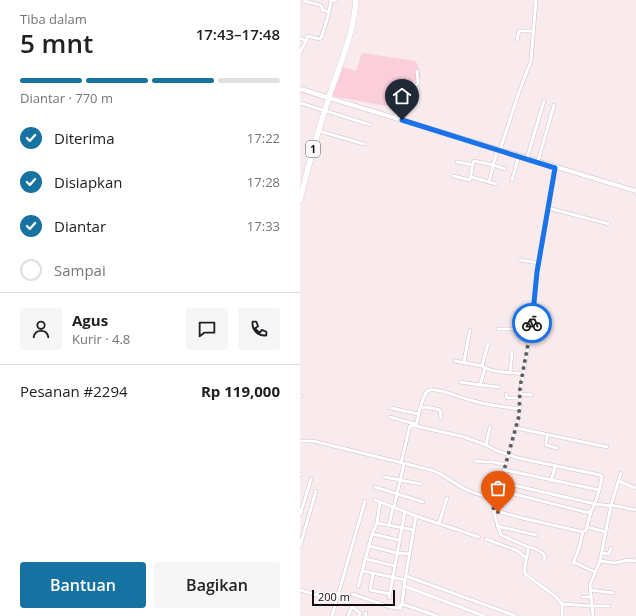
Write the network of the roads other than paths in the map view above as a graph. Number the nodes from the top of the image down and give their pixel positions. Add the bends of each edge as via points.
1 (336, 0) edge
2 (356, 0) edge
3 (536, 0) edge
4 (304, 1) dead end
5 (329, 12) junction
6 (533, 31) junction
7 (300, 38) edge
8 (517, 40) dead end
9 (306, 41) junction
10 (300, 53) edge
11 (417, 72) dead end
12 (300, 89) edge
13 (329, 98) junction
14 (544, 101) dead end
15 (300, 103) edge
16 (554, 105) dead end
17 (325, 111) junction
18 (396, 118) junction
19 (371, 125) dead end
20 (319, 130) junction
21 (364, 144) dead end
22 (499, 149) junction
23 (519, 155) junction
24 (526, 158) junction
25 (538, 161) junction
26 (457, 162) dead end
27 (473, 165) junction
28 (493, 166) junction
29 (555, 168) junction
30 (504, 169) dead end
31 (453, 176) dead end
32 (471, 177) junction
33 (512, 180) dead end
34 (489, 182) junction
35 (496, 184) dead end
36 (636, 191) edge
37 (300, 200) edge
38 (548, 208) junction
39 (609, 224) dead end
40 (520, 260) dead end
41 (539, 263) junction
42 (498, 329) dead end
43 (531, 329) junction
44 (470, 330) dead end
45 (488, 344) dead end
46 (512, 352) dead end
47 (455, 361) dead end
48 (464, 362) junction
49 (482, 366) junction
50 (485, 368) junction
51 (510, 372) junction
52 (523, 374) junction
53 (460, 382) dead end
54 (480, 386) junction
55 (499, 387) dead end
56 (506, 394) dead end
57 (520, 394) junction
58 (532, 395) dead end
59 (520, 398) junction
60 (391, 408) dead end
61 (420, 408) junction
62 (519, 409) junction
63 (418, 414) junction
64 (390, 418) dead end
65 (441, 418) dead end
66 (416, 425) junction
67 (490, 427) dead end
68 (516, 428) junction
69 (548, 434) junction
70 (300, 441) edge
71 (486, 445) junction
72 (607, 447) dead end
73 (557, 448) dead end
74 (508, 454) junction
75 (475, 461) dead end
76 (403, 463) junction
77 (506, 465) junction
78 (554, 466) junction
79 (504, 470) junction
80 (621, 473) dead end
81 (384, 477) dead end
82 (311, 479) dead end
83 (401, 480) junction
84 (550, 480) junction
85 (618, 481) junction
86 (500, 482) junction
87 (421, 484) dead end
88 (375, 487) dead end
89 (636, 488) edge
90 (498, 490) junction
91 (599, 490) junction
92 (316, 491) dead end
93 (398, 495) junction
94 (447, 498) dead end
95 (495, 499) junction
96 (375, 500) dead end
97 (365, 501) dead end
98 (380, 502) junction
99 (423, 502) dead end
100 (595, 504) junction
101 (611, 506) junction
102 (394, 507) junction
103 (493, 510) junction
104 (636, 510) edge
105 (405, 511) junction
106 (591, 512) junction
107 (300, 515) edge
108 (416, 516) junction
109 (377, 523) junction
110 (439, 523) junction
111 (389, 524) junction
112 (497, 526) junction
113 (587, 527) junction
114 (402, 528) junction
115 (414, 530) junction
116 (583, 532) junction
117 (606, 532) junction
118 (372, 534) junction
119 (536, 535) dead end
120 (479, 537) dead end
121 (486, 539) dead end
122 (399, 540) junction
123 (300, 546) edge
124 (369, 546) junction
125 (528, 547) junction
126 (611, 548) dead end
127 (397, 553) junction
128 (602, 553) junction
129 (410, 554) junction
130 (526, 558) junction
131 (366, 559) junction
132 (544, 560) dead end
133 (600, 561) junction
134 (636, 561) edge
135 (395, 566) junction
136 (363, 571) junction
137 (595, 572) junction
138 (373, 573) junction
139 (393, 578) junction
140 (406, 578) junction
141 (404, 586) junction
142 (358, 587) dead end
143 (300, 590) edge
144 (590, 590) junction
145 (613, 593) dead end
146 (352, 594) dead end
147 (390, 594) junction
148 (583, 597) dead end
149 (591, 597) junction
150 (389, 598) dead end
151 (336, 601) junction
152 (402, 604) junction
153 (562, 604) junction
154 (592, 606) junction
155 (609, 606) dead end
156 (400, 609) dead end
157 (332, 616) edge
158 (348, 616) edge
159 (359, 616) edge
160 (437, 616) edge
161 (484, 616) edge
162 (516, 616) edge
163 (562, 616) edge
164 (593, 616) edge

1 - 5 street via 331,1
2 - 13 highway, 1 via 349,42
3 - 6 street
4 - 5 street via 320,5 322,10
5 - 9 street via 321,38 309,36
6 - 8 street via 519,31
6 - 22 street via 532,61
7 - 9 street
9 - 10 street
11 - 18 street via 418,83 401,103
12 - 13 main road
13 - 17 highway, 1
13 - 18 street
14 - 24 street
15 - 17 street
16 - 25 street
17 - 19 street
17 - 20 highway, 1
18 - 22 street
20 - 21 street
20 - 37 highway, 1
22 - 23 street
22 - 28 street
23 - 24 street
23 - 33 street
24 - 25 street
25 - 29 street
26 - 27 street
27 - 28 street via 474,162
27 - 32 street
28 - 30 street
28 - 34 street
29 - 36 street
29 - 38 street
31 - 32 street via 469,180
32 - 34 street
34 - 35 street
38 - 39 street
38 - 41 street
40 - 41 street
41 - 43 street
42 - 43 street
43 - 52 street
44 - 48 street
45 - 49 street
46 - 51 street
47 - 48 street
48 - 49 street
49 - 50 street
50 - 51 street
50 - 54 street
51 - 52 street
52 - 57 street
53 - 54 street
54 - 55 street
56 - 59 street via 507,398
57 - 58 street
57 - 59 street
59 - 62 street
60 - 63 street
61 - 62 street via 427,391 431,389 471,401
61 - 63 street
61 - 65 street via 440,410
62 - 68 street
63 - 66 street
64 - 66 street
66 - 71 street
66 - 76 street via 410,426
67 - 71 street
68 - 69 street
68 - 74 street
69 - 72 street
69 - 73 street via 546,445
70 - 76 street via 313,441
71 - 74 street
74 - 77 street
74 - 78 street
75 - 77 street
76 - 83 street
76 - 95 street via 440,473 474,493
77 - 79 street
78 - 84 street
78 - 91 street via 601,476
79 - 84 street
79 - 86 street
80 - 85 street
81 - 83 street
82 - 107 street
83 - 87 street
83 - 93 street
84 - 91 street
85 - 89 street
85 - 101 street
86 - 90 street
86 - 100 street
88 - 93 street
90 - 95 street
90 - 106 street
91 - 100 street
92 - 123 street
93 - 99 street
93 - 102 street
94 - 110 street
95 - 103 street
96 - 98 street
97 - 151 street
98 - 102 street
98 - 109 street
100 - 101 street
100 - 106 street
101 - 104 street
101 - 117 street
102 - 105 street
102 - 111 street
103 - 112 street
103 - 116 street
105 - 108 street
105 - 114 street
106 - 113 street
108 - 110 street
108 - 115 street
109 - 111 street
109 - 118 street
110 - 120 street
111 - 114 street
112 - 119 street
112 - 125 street via 501,535
113 - 116 street
113 - 117 street
114 - 115 street
114 - 122 street
115 - 129 street
116 - 137 street via 573,563
117 - 128 street
118 - 122 street
118 - 124 street
121 - 130 street via 518,551
122 - 127 street
124 - 127 street
124 - 131 street
125 - 130 street
125 - 132 street via 543,553
126 - 128 street via 609,554
127 - 129 street
127 - 135 street
128 - 133 street
129 - 140 street
130 - 153 street via 524,568 527,576 544,586
131 - 135 street
131 - 136 street
133 - 134 street
133 - 137 street
135 - 139 street
136 - 138 street
136 - 142 street
137 - 144 street
138 - 139 street
138 - 147 street via 370,590
139 - 140 street
139 - 147 street
140 - 141 street
140 - 162 street
141 - 152 street
141 - 161 street
143 - 151 street
144 - 145 street
144 - 149 street
146 - 152 street via 390,607 396,608
147 - 150 street
148 - 149 street
149 - 154 street
151 - 157 street
152 - 156 street
152 - 160 street
153 - 154 street
153 - 163 street
154 - 155 street
154 - 164 street
158 - 159 street via 352,606 360,613

